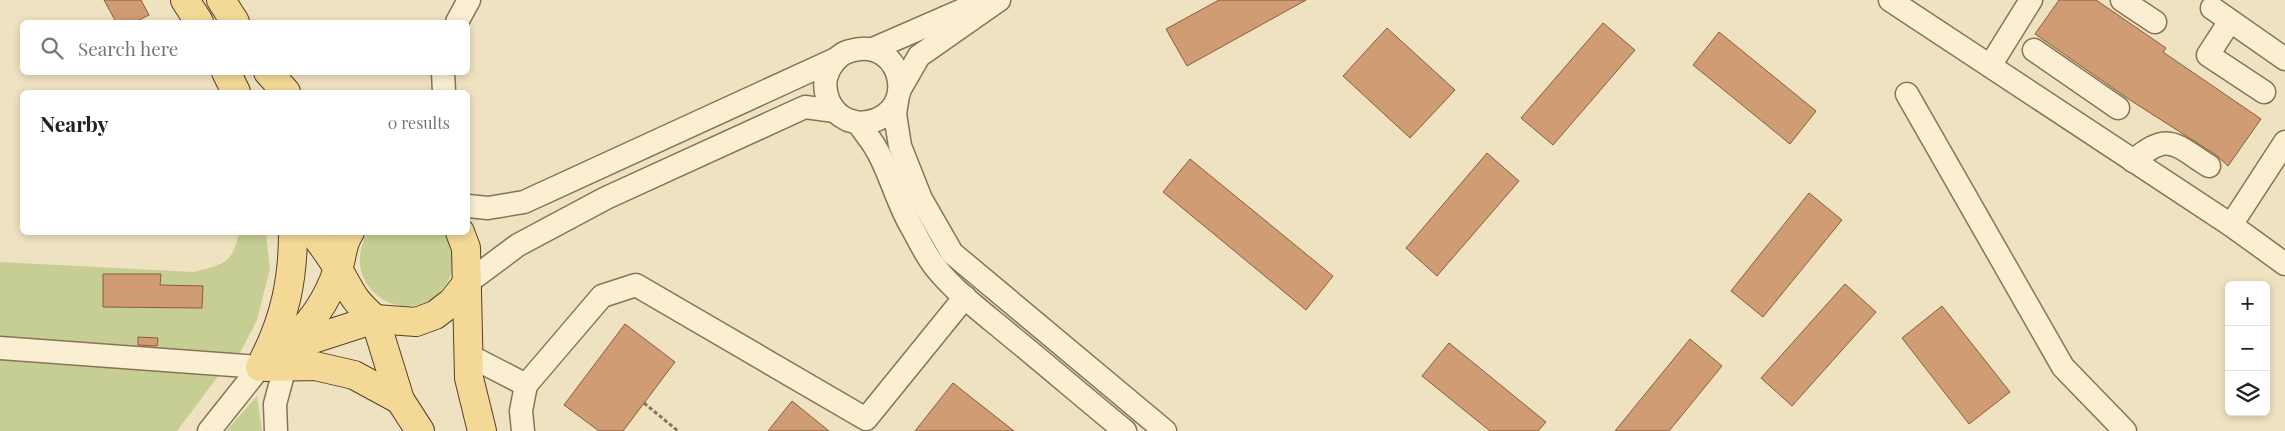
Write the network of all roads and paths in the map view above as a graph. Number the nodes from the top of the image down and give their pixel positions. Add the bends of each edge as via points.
1 (185, 0) edge
2 (469, 0) edge
3 (987, 0) edge
4 (999, 0) edge
5 (1890, 0) edge
6 (2031, 0) edge
7 (2126, 1) edge
8 (2209, 3) edge
9 (197, 20) edge
10 (457, 20) edge
11 (2230, 21) junction
12 (2155, 22) dead end
13 (873, 49) junction
14 (2034, 50) dead end
15 (838, 58) junction
16 (2285, 59) edge
17 (1990, 66) junction
18 (2063, 70) junction
19 (228, 75) edge
20 (271, 75) edge
21 (443, 75) edge
22 (235, 90) edge
23 (284, 90) edge
24 (444, 90) edge
25 (2094, 92) junction
26 (2264, 92) dead end
27 (1908, 94) dead end
28 (898, 95) junction
29 (2042, 100) junction
30 (2118, 108) dead end
31 (835, 111) junction
32 (2074, 122) junction
33 (857, 123) junction
34 (2285, 142) edge
35 (2133, 161) junction
36 (2209, 166) dead end
37 (470, 206) edge
38 (2231, 225) junction
39 (292, 235) edge
40 (315, 235) edge
41 (348, 235) edge
42 (461, 235) edge
43 (2285, 264) edge
44 (338, 269) junction
45 (467, 284) junction
46 (965, 297) junction
47 (375, 319) junction
48 (0, 348) edge
49 (468, 355) junction
50 (272, 367) junction
51 (526, 385) junction
52 (400, 400) junction
53 (644, 403) dead end
54 (209, 431) edge
55 (276, 431) edge
56 (420, 431) edge
57 (482, 431) edge
58 (523, 431) edge
59 (678, 431) edge
60 (1125, 431) edge
61 (1165, 431) edge
62 (2125, 431) edge

1 - 9 main road
2 - 10 street
3 - 13 street
4 - 28 street via 919,56
5 - 17 street
6 - 17 street
7 - 12 street
8 - 11 street
11 - 16 street
11 - 26 street via 2208,55
13 - 15 street via 854,50
13 - 28 street via 894,64 899,76
14 - 18 street
15 - 31 street via 826,78 829,102
15 - 37 street via 524,202 488,208
17 - 29 street
18 - 25 street
18 - 29 street
19 - 22 main road
20 - 23 main road
21 - 24 street
25 - 30 street
25 - 32 street
27 - 62 street via 2063,367
28 - 33 street via 890,111 880,118 869,123
28 - 61 street via 896,114 900,146 921,200 952,253
29 - 32 street
31 - 33 street
31 - 45 street via 805,107 615,194 518,244
32 - 35 street
33 - 46 street via 876,146 905,216 935,268
34 - 38 street
35 - 36 street via 2160,142 2174,143
35 - 38 street
38 - 43 street
39 - 50 main road via 291,279
40 - 44 main road
41 - 44 main road via 343,243
42 - 45 main road via 466,248
44 - 47 main road via 358,304
44 - 50 main road via 318,311
45 - 47 main road via 435,315 416,322
45 - 49 main road
46 - 51 street via 866,418 636,285 602,296
46 - 60 street
47 - 50 main road via 310,340
47 - 52 main road
48 - 50 street
49 - 51 street
49 - 57 main road via 468,378
50 - 52 main road via 315,366 354,375
50 - 54 street
50 - 55 street
51 - 58 street
52 - 56 main road
53 - 59 path

